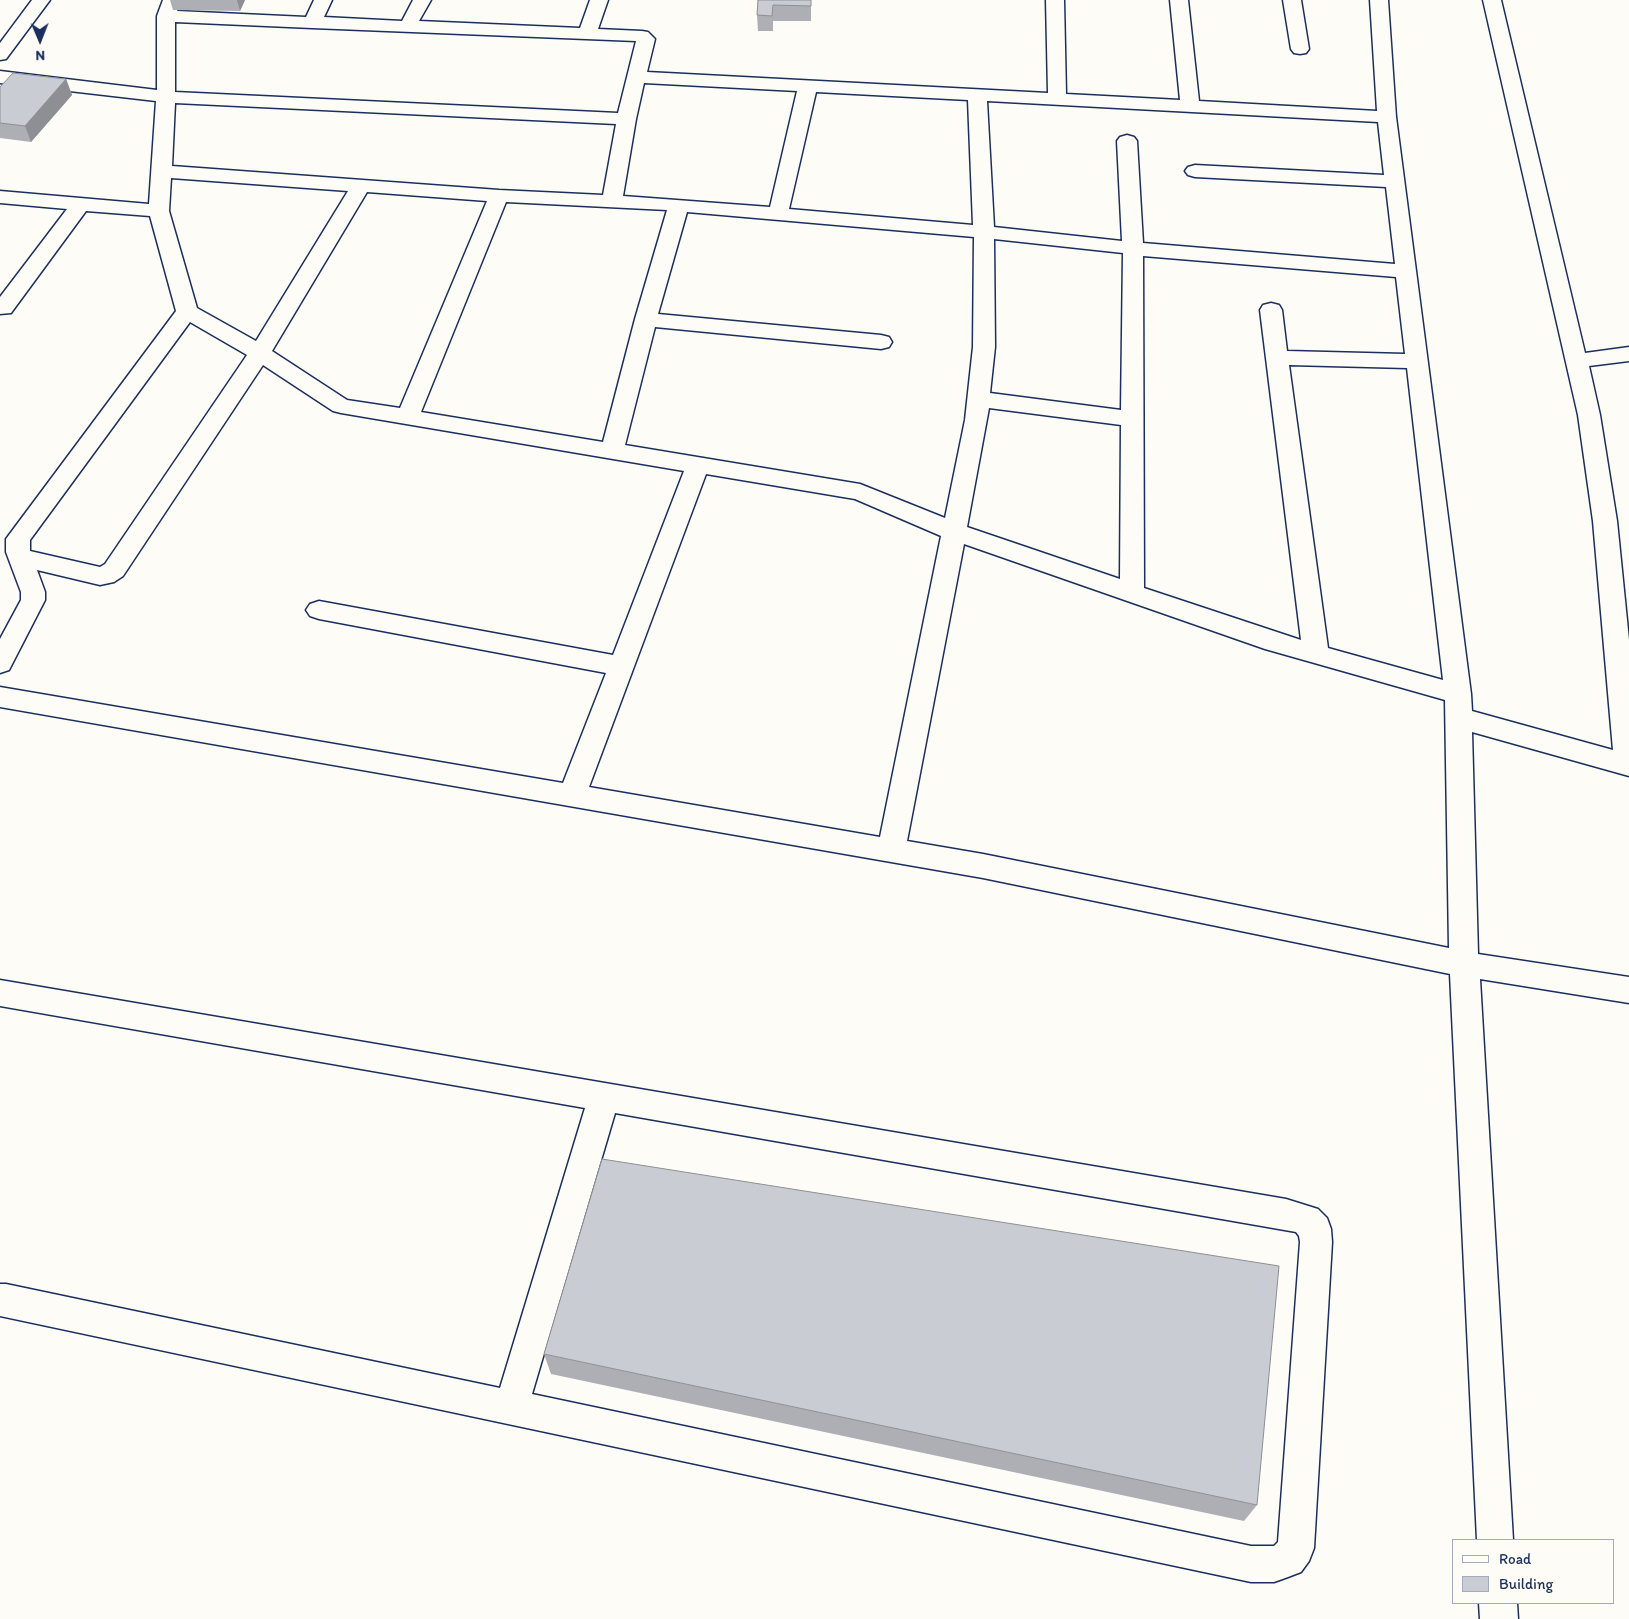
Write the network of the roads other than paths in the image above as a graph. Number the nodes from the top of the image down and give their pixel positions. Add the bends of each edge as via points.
1 (41, 0) edge
2 (323, 0) edge
3 (422, 0) edge
4 (599, 0) edge
5 (1055, 0) edge
6 (1179, 0) edge
7 (1292, 0) edge
8 (1379, 0) edge
9 (1492, 0) edge
10 (169, 8) edge
11 (312, 22) junction
12 (408, 26) junction
13 (588, 34) junction
14 (1300, 49) dead end
15 (0, 54) edge
16 (0, 77) edge
17 (636, 77) junction
18 (808, 86) junction
19 (977, 95) junction
20 (166, 97) junction
21 (1057, 99) junction
22 (1190, 106) junction
23 (1387, 116) junction
24 (626, 120) junction
25 (1127, 142) dead end
26 (161, 171) junction
27 (1195, 171) dead end
28 (1395, 182) junction
29 (361, 186) junction
30 (499, 196) junction
31 (0, 197) edge
32 (612, 201) junction
33 (81, 204) junction
34 (679, 205) junction
35 (159, 211) junction
36 (778, 214) junction
37 (984, 232) junction
38 (1133, 248) junction
39 (1406, 271) junction
40 (3, 308) dead end
41 (1271, 310) dead end
42 (187, 311) junction
43 (646, 318) junction
44 (881, 342) dead end
45 (260, 353) junction
46 (1629, 354) edge
47 (1276, 358) junction
48 (1417, 361) junction
49 (1576, 361) junction
50 (978, 399) junction
51 (408, 417) junction
52 (1132, 420) junction
53 (612, 451) junction
54 (698, 465) junction
55 (955, 532) junction
56 (21, 558) junction
57 (1132, 593) junction
58 (319, 610) dead end
59 (1316, 654) junction
60 (0, 663) edge
61 (620, 666) junction
62 (0, 697) edge
63 (1458, 706) junction
64 (1628, 764) edge
65 (572, 795) junction
66 (891, 850) junction
67 (1464, 964) junction
68 (1629, 990) edge
69 (0, 993) edge
70 (604, 1097) junction
71 (0, 1300) edge
72 (511, 1407) junction
73 (1495, 1539) edge
74 (1498, 1604) edge
75 (1499, 1619) edge

1 - 15 street
2 - 11 street
3 - 12 street
4 - 13 street
5 - 21 street
6 - 22 street
7 - 14 street
8 - 23 street
9 - 49 street
10 - 11 street
10 - 20 street
11 - 12 street
12 - 13 street
13 - 17 street via 644,38
16 - 20 street
17 - 18 street
17 - 24 street
18 - 19 street
18 - 36 street
19 - 21 street
19 - 37 street
20 - 24 street
20 - 26 street
21 - 22 street
22 - 23 street
23 - 28 street
24 - 32 street
25 - 38 street
26 - 29 street
26 - 35 street
27 - 28 street
28 - 39 street
29 - 30 street
29 - 45 street
30 - 32 street
30 - 51 street
31 - 33 street
32 - 34 street
33 - 35 street
33 - 40 street
34 - 36 street
34 - 43 street
35 - 42 street
36 - 37 street
37 - 38 street
37 - 50 street via 984,347
38 - 39 street
38 - 52 street
39 - 48 street
41 - 47 street
42 - 45 street
42 - 56 street via 18,539
43 - 44 street
43 - 53 street
45 - 51 street via 342,406
45 - 56 street via 109,574 100,576
46 - 49 street
47 - 48 street
47 - 59 street
48 - 63 street
49 - 64 street via 1589,415 1604,521
50 - 52 street
50 - 55 street
51 - 53 street
52 - 57 street
53 - 54 street
54 - 55 street via 860,492
54 - 61 street
55 - 57 street
55 - 66 street
56 - 60 street via 33,600
57 - 59 street
58 - 61 street
59 - 63 street
61 - 65 street
62 - 65 street
63 - 64 street
63 - 67 street
65 - 66 street
66 - 67 street
67 - 68 street
67 - 73 street
69 - 70 street
70 - 72 street
70 - 72 street via 1306,1220 1315,1229 1316,1242 1296,1548 1288,1559 1274,1564 1251,1564
71 - 72 street
74 - 75 street

